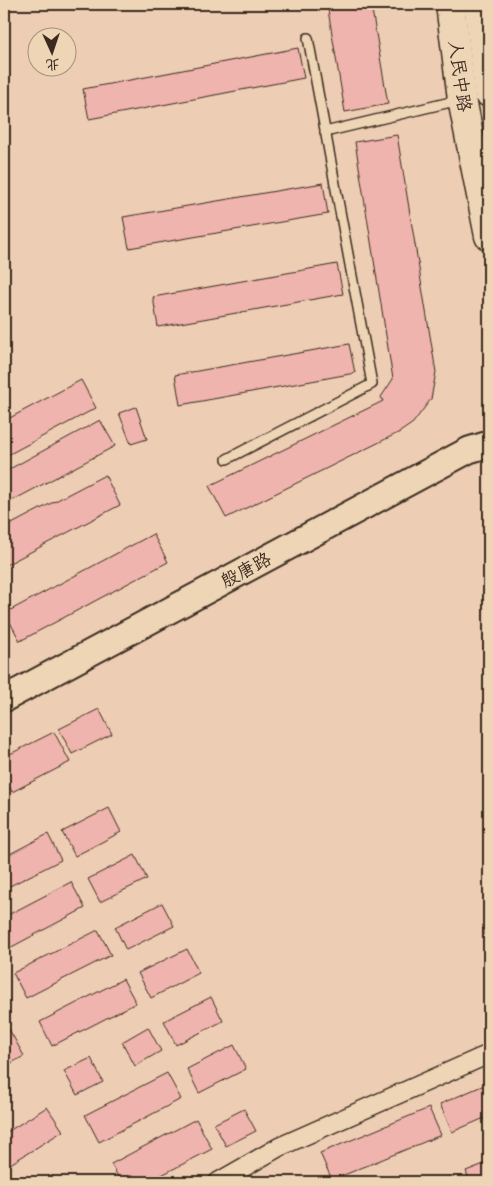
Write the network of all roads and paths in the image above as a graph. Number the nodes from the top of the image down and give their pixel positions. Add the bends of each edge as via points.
1 (450, 4) edge
2 (478, 4) edge
3 (308, 38) dead end
4 (489, 93) edge
5 (462, 99) junction
6 (325, 132) junction
7 (489, 236) edge
8 (489, 444) edge
9 (227, 459) dead end
10 (4, 699) edge
11 (489, 1054) edge
12 (218, 1182) edge

1 - 5 main road, 人民中路
2 - 4 main road, 人民中路
3 - 6 lane
5 - 6 lane
5 - 7 main road, 人民中路
6 - 9 lane via 372,384
8 - 10 street, 殷唐路 via 468,450
11 - 12 street via 279,1147

